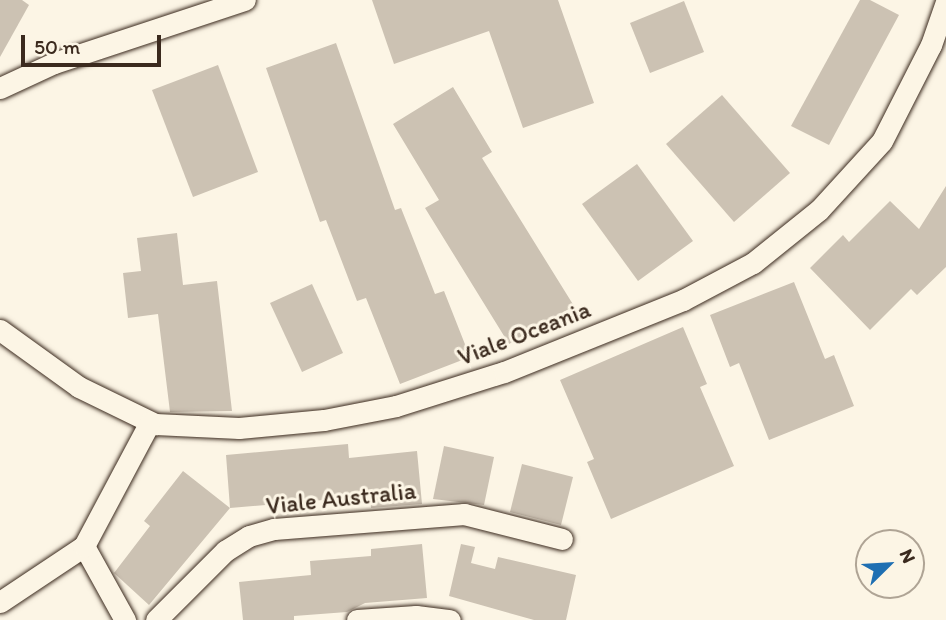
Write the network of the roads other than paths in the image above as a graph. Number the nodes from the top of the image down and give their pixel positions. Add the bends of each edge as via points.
1 (233, 2) edge
2 (946, 2) edge
3 (0, 88) edge
4 (0, 330) edge
5 (150, 422) junction
6 (562, 539) dead end
7 (84, 546) junction
8 (0, 602) edge
9 (125, 620) edge
10 (156, 620) edge
11 (357, 620) edge
12 (450, 620) edge

1 - 3 street via 54,64
2 - 5 street, Viale Oceania via 931,45 882,141 819,210 753,263 695,293 504,372 396,407 239,428
4 - 5 street, Viale Oceania via 79,387
5 - 7 street
6 - 10 street, Viale Australia via 464,514 274,529 249,536 225,551
7 - 8 street
7 - 9 street
11 - 12 street via 416,616

